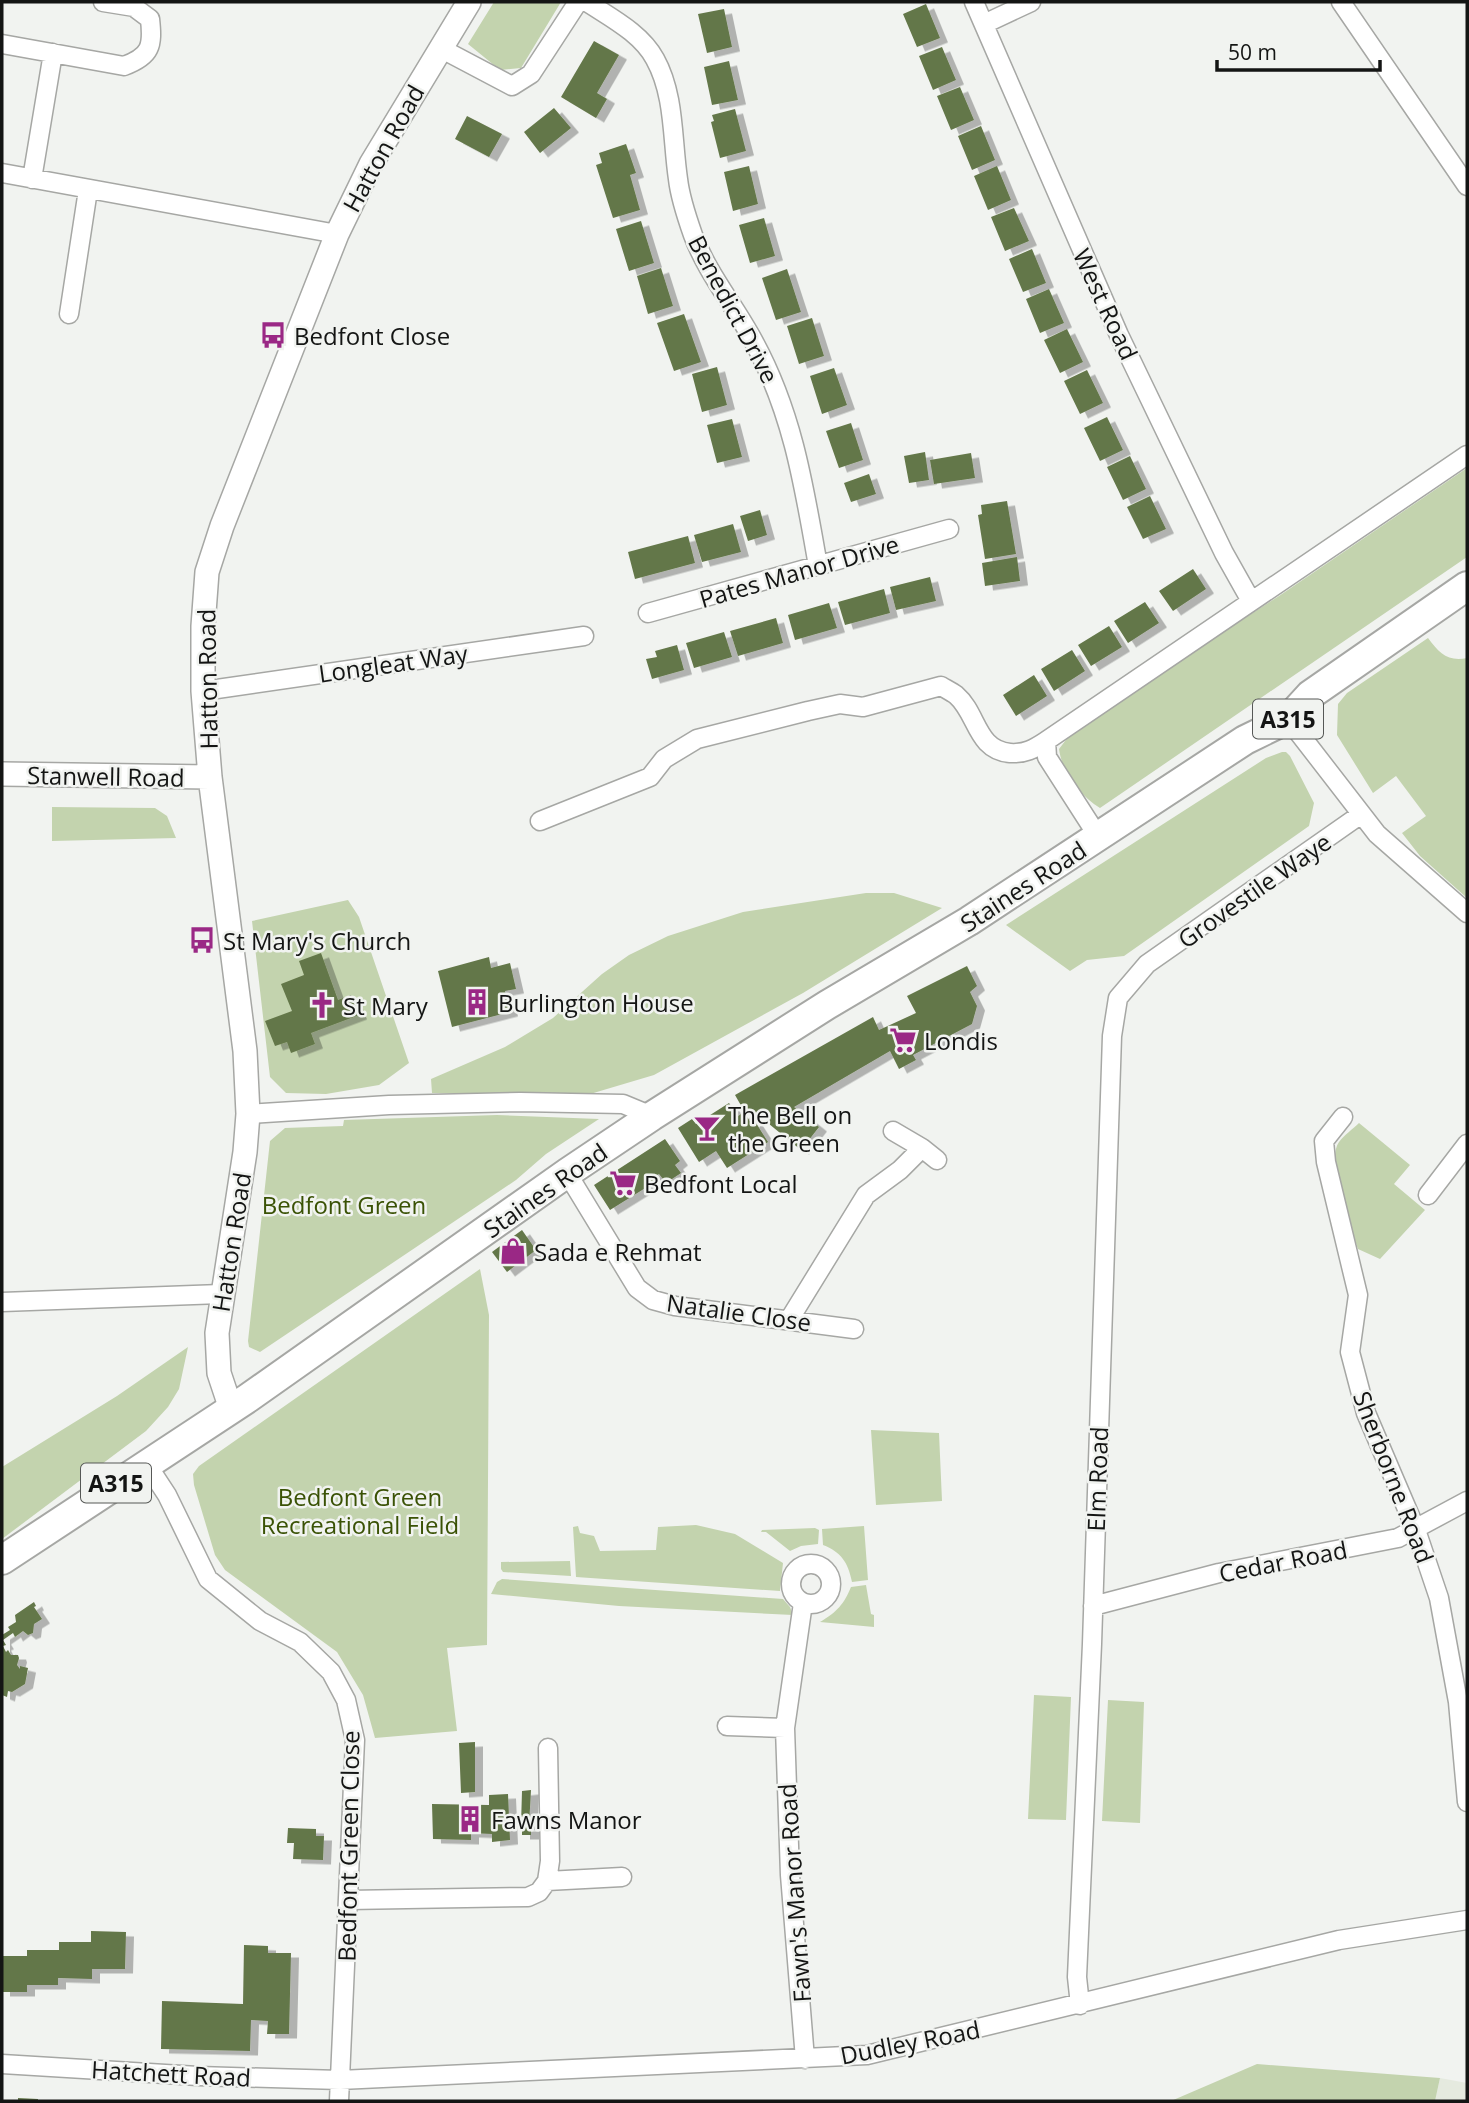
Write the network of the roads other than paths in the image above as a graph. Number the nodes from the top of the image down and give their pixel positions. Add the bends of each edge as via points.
1 (103, 2) edge
2 (469, 2) edge
3 (578, 2) edge
4 (587, 2) edge
5 (974, 2) edge
6 (1031, 2) edge
7 (1341, 2) edge
8 (984, 23) junction
9 (2, 44) edge
10 (440, 48) junction
11 (53, 53) junction
12 (2, 173) edge
13 (32, 179) junction
14 (1467, 186) edge
15 (88, 190) junction
16 (337, 234) junction
17 (68, 314) dead end
18 (1467, 455) edge
19 (949, 529) dead end
20 (818, 566) junction
21 (1467, 586) edge
22 (1251, 601) junction
23 (648, 613) dead end
24 (584, 636) dead end
25 (203, 691) junction
26 (1288, 719) junction
27 (1046, 741) junction
28 (2, 774) edge
29 (210, 777) junction
30 (1360, 815) junction
31 (540, 821) dead end
32 (1099, 838) junction
33 (1467, 913) edge
34 (1147, 964) joint
35 (248, 1114) junction
36 (652, 1116) junction
37 (1343, 1117) dead end
38 (893, 1131) dead end
39 (1467, 1144) edge
40 (922, 1148) junction
41 (937, 1160) dead end
42 (567, 1173) junction
43 (1428, 1195) dead end
44 (222, 1294) junction
45 (2, 1302) edge
46 (789, 1320) junction
47 (854, 1329) dead end
48 (231, 1409) junction
49 (146, 1463) junction
50 (1467, 1501) edge
51 (1416, 1530) junction
52 (2, 1560) edge
53 (803, 1603) dead end
54 (1093, 1606) junction
55 (727, 1726) dead end
56 (785, 1728) junction
57 (548, 1748) dead end
58 (1467, 1802) edge
59 (622, 1877) dead end
60 (547, 1881) junction
61 (348, 1900) junction
62 (1467, 1920) edge
63 (1080, 2005) junction
64 (805, 2059) junction
65 (2, 2064) edge
66 (341, 2080) junction
67 (339, 2101) edge

1 - 11 street via 134,7 150,19 153,41 141,60 124,66
2 - 10 street, Hatton Road
3 - 10 street via 531,74 512,86
4 - 20 street, Benedict Drive via 638,36 655,59 668,91 678,182 694,236 783,404 797,450
5 - 8 street, West Road
6 - 8 street
7 - 14 street
8 - 22 street, West Road via 1119,335
9 - 11 street
10 - 16 street, Hatton Road via 370,164
11 - 13 street
12 - 13 street
13 - 15 street
15 - 16 street
15 - 17 street
16 - 25 street, Hatton Road via 207,572
18 - 22 street
19 - 20 street, Pates Manor Drive
20 - 23 street, Pates Manor Drive
21 - 26 main road, Staines Road / A315 via 1310,695
22 - 27 street
24 - 25 street, Longleat Way
25 - 29 street, Hatton Road
26 - 30 street
26 - 32 main road, Staines Road / A315 via 1245,740
27 - 31 street via 1016,754 997,752 957,696 942,686 863,707 839,704 808,710 697,739 664,759 650,777
27 - 32 street, Staines Road via 1046,757
28 - 29 street, Stanwell Road
29 - 35 street, Hatton Road via 245,1051
30 - 33 street
30 - 34 street, Grovestile Waye
32 - 36 main road, Staines Road / A315
34 - 54 street, Elm Road via 1118,998 1112,1036
35 - 36 street via 520,1102 623,1104
35 - 44 street, Hatton Road
36 - 42 main road, Staines Road / A315
37 - 51 street, Sherborne Road via 1324,1141 1358,1294 1350,1352 1366,1413
38 - 40 street
39 - 43 street
40 - 41 street
40 - 46 street via 866,1195
42 - 46 street, Natalie Close via 637,1288 653,1300
42 - 48 main road, Staines Road / A315
44 - 45 street
44 - 48 street, Hatton Road via 217,1333 219,1373
46 - 47 street, Natalie Close
48 - 49 main road, Staines Road / A315
49 - 52 main road, Staines Road / A315
49 - 61 street, Bedfont Green Close via 208,1579 260,1621 300,1642 331,1672 346,1700 355,1740
50 - 51 street, Cedar Road
51 - 54 street, Cedar Road via 1398,1538 1219,1573
51 - 58 street, Sherborne Road via 1444,1620 1458,1702
53 - 56 street, Fawn's Manor Road
54 - 63 street, Elm Road via 1077,1977
55 - 56 street
56 - 64 street, Fawn's Manor Road via 790,1875
57 - 60 street
59 - 60 street
60 - 61 street via 528,1897
61 - 66 street, Bedfont Green Close
62 - 63 street, Dudley Road via 1339,1940
63 - 64 street, Dudley Road via 878,2052
64 - 66 street, Dudley Road
65 - 66 street, Hatchett Road
66 - 67 street, Bedfont Green Close

